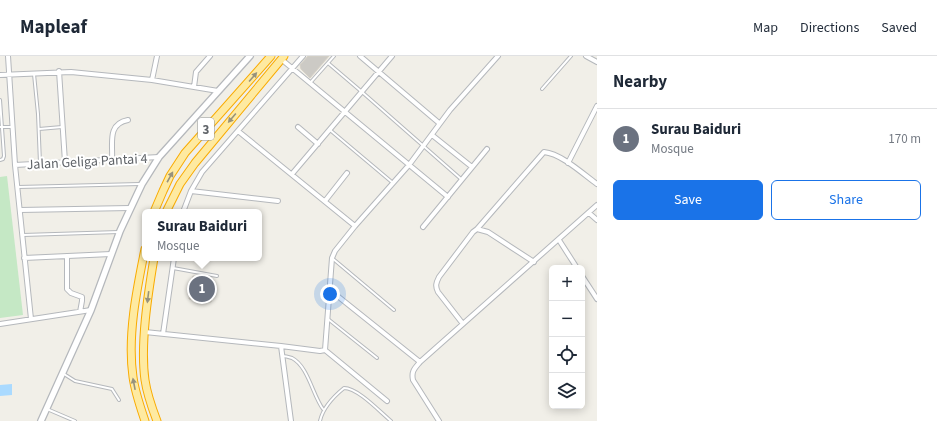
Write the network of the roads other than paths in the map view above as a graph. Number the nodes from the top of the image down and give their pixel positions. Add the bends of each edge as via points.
1 (8, 56) edge
2 (156, 56) edge
3 (210, 56) edge
4 (249, 56) edge
5 (271, 56) edge
6 (303, 56) edge
7 (334, 56) edge
8 (360, 56) edge
9 (392, 56) edge
10 (498, 56) edge
11 (571, 56) edge
12 (586, 56) edge
13 (283, 58) edge
14 (597, 62) edge
15 (328, 63) junction
16 (293, 69) junction
17 (60, 71) junction
18 (378, 72) junction
19 (34, 73) junction
20 (10, 74) junction
21 (0, 75) edge
22 (152, 80) junction
23 (310, 83) junction
24 (194, 87) junction
25 (542, 89) dead end
26 (218, 91) junction
27 (362, 92) junction
28 (0, 100) edge
29 (597, 106) edge
30 (345, 112) junction
31 (1, 113) edge
32 (128, 120) dead end
33 (439, 124) junction
34 (12, 126) junction
35 (1, 127) edge
36 (63, 127) junction
37 (298, 127) dead end
38 (39, 129) junction
39 (330, 130) junction
40 (238, 131) junction
41 (432, 135) junction
42 (1, 144) edge
43 (318, 144) junction
44 (423, 147) junction
45 (487, 149) dead end
46 (159, 157) junction
47 (112, 159) junction
48 (0, 160) edge
49 (65, 162) junction
50 (40, 163) junction
51 (568, 163) junction
52 (15, 165) junction
53 (409, 165) junction
54 (472, 167) junction
55 (347, 173) dead end
56 (292, 174) junction
57 (462, 180) junction
58 (393, 183) junction
59 (142, 184) junction
60 (597, 184) edge
61 (18, 187) junction
62 (191, 191) junction
63 (448, 197) junction
64 (278, 201) dead end
65 (325, 201) junction
66 (597, 205) edge
67 (130, 208) junction
68 (155, 209) edge
69 (168, 209) edge
70 (184, 209) edge
71 (20, 210) junction
72 (589, 213) junction
73 (597, 220) edge
74 (355, 226) junction
75 (423, 227) dead end
76 (477, 229) junction
77 (120, 232) junction
78 (22, 235) junction
79 (559, 240) junction
80 (111, 254) junction
81 (67, 256) junction
82 (24, 258) junction
83 (332, 258) junction
84 (143, 261) edge
85 (154, 261) edge
86 (174, 261) edge
87 (534, 262) junction
88 (575, 265) edge
89 (173, 268) junction
90 (216, 276) dead end
91 (585, 280) edge
92 (330, 290) junction
93 (595, 292) edge
94 (597, 299) edge
95 (91, 310) junction
96 (394, 310) dead end
97 (80, 312) junction
98 (31, 319) junction
99 (328, 319) junction
100 (0, 324) edge
101 (463, 324) junction
102 (145, 332) junction
103 (162, 334) junction
104 (281, 346) junction
105 (325, 350) junction
106 (282, 356) junction
107 (377, 358) dead end
108 (420, 362) junction
109 (63, 373) junction
110 (119, 400) dead end
111 (387, 401) dead end
112 (47, 409) junction
113 (323, 409) junction
114 (42, 421) edge
115 (75, 421) edge
116 (145, 421) edge
117 (157, 421) edge
118 (291, 421) edge
119 (320, 421) edge
120 (391, 421) edge
121 (439, 421) edge

1 - 20 street
2 - 22 street
3 - 24 street via 196,72
4 - 26 street
68 -> 5 highway, 3 via 170,176 185,154
6 - 16 street
7 - 15 lane
8 - 18 street
9 - 18 street
10 - 33 street
11 - 25 lane
12 - 14 street
13 - 16 street
13 -> 69 highway, 3 via 195,163 180,184
15 - 23 lane
15 - 27 lane
16 - 23 street
16 - 40 street
17 - 19 street
17 - 22 street
17 - 36 street
18 - 27 street
18 - 33 street
19 - 20 street
19 - 38 lane
20 - 21 street
20 - 34 street
22 - 24 street
23 - 30 street
24 - 26 street
26 - 46 street
27 - 30 street
27 - 44 lane
28 - 31 lane
29 - 51 street
30 - 39 street
30 - 53 street
31 - 35 lane
32 - 47 street via 120,122 115,127
33 - 41 street
34 - 35 lane
34 - 52 street
35 - 42 lane
36 - 38 lane
36 - 49 street
37 - 43 street
38 - 50 lane
39 - 43 street
39 - 58 lane
40 - 56 street
40 - 62 street via 202,172
41 - 44 street
41 - 54 street
42 - 48 lane via 4,156
43 - 56 street
44 - 53 street
44 - 57 lane
45 - 54 street
46 - 47 street, Jalan Geliga Pantai 4
46 - 59 street
47 - 49 street, Jalan Geliga Pantai 4
49 - 50 street, Jalan Geliga Pantai 4
50 - 52 street, Jalan Geliga Pantai 4
51 - 60 street
51 - 76 street via 548,153 541,154
52 - 61 street
53 - 58 street
53 - 63 street
54 - 57 street
55 - 65 street
56 - 65 street
57 - 63 street
58 - 74 street
59 - 61 lane
59 - 67 street
61 - 71 street
62 - 64 street
62 - 70 street
63 - 75 street
65 - 74 street
66 - 72 street
67 - 71 street
67 - 77 street
71 - 78 street
72 - 73 street
72 - 79 street
74 - 83 street
76 - 87 street via 488,232
76 - 101 street via 436,283 438,292
77 - 78 lane
77 - 80 street
78 - 82 street
79 - 87 street
79 - 88 street
80 - 81 street
80 - 95 street
81 - 82 street
81 - 97 street via 68,289 82,297
82 - 98 street
83 - 92 street
83 - 96 lane
116 -> 84 highway via 136,390 132,361 134,321
85 -> 102 highway
86 - 89 street
87 - 101 street
89 - 90 lane
89 - 103 street
91 - 93 street
92 - 99 street
92 - 108 street
93 - 94 street
95 - 97 street
95 - 109 street
97 - 98 street
98 - 100 street
99 - 105 street
99 - 107 lane
101 - 108 street
102 - 103 street
102 - 117 highway via 145,379
103 - 104 street
104 - 105 street
104 - 106 street
105 - 111 street
106 - 113 lane via 298,363 309,379
106 - 118 street
108 - 121 street via 412,372 413,380
109 - 110 lane via 75,381 112,389
109 - 112 street
112 - 114 street
112 - 115 lane
113 - 119 lane
113 - 120 lane via 338,392 349,388

